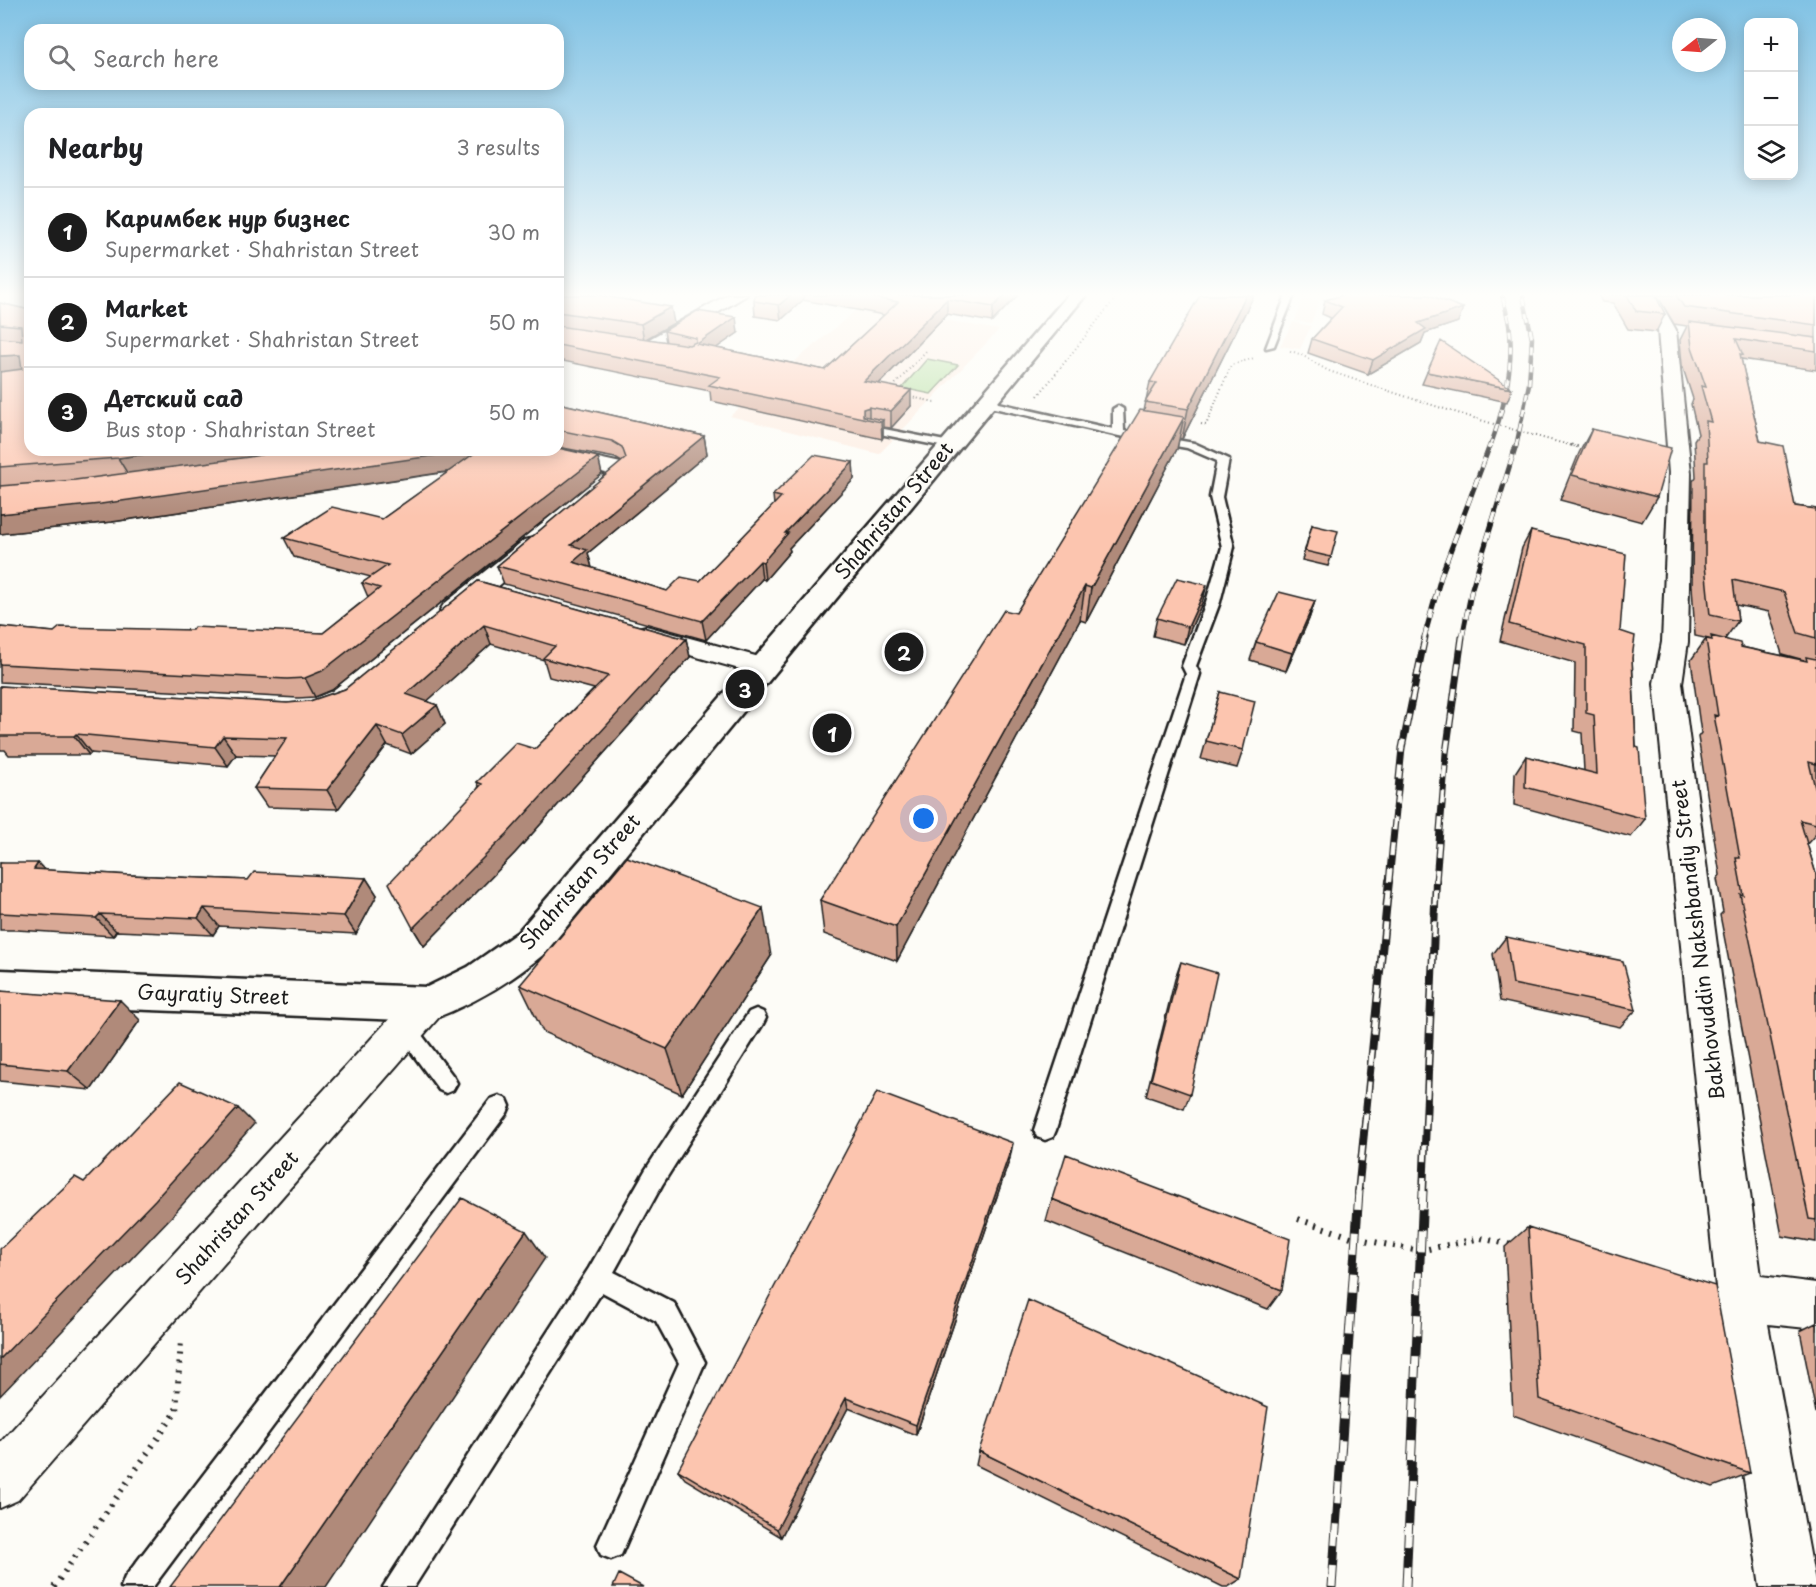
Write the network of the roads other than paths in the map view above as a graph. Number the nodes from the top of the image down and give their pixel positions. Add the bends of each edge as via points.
1 (1014, 369) edge
2 (1679, 369) edge
3 (985, 403) junction
4 (1118, 409) dead end
5 (869, 429) edge
6 (1119, 433) junction
7 (950, 445) junction
8 (563, 456) edge
9 (480, 588) junction
10 (514, 597) edge
11 (434, 625) edge
12 (628, 629) edge
13 (764, 667) junction
14 (0, 987) edge
15 (416, 1016) junction
16 (756, 1018) dead end
17 (446, 1083) dead end
18 (499, 1106) dead end
19 (1045, 1130) dead end
20 (598, 1276) junction
21 (1740, 1297) junction
22 (1816, 1306) edge
23 (0, 1482) edge
24 (611, 1545) dead end
25 (135, 1587) edge
26 (397, 1587) edge
27 (1788, 1587) edge

1 - 3 main road, Shahristan Street
2 - 21 street, Bakhovuddin Nakshbandiy Street via 1686,645 1668,683
3 - 6 lane
3 - 7 main road, Shahristan Street
4 - 6 lane
5 - 7 lane
6 - 19 lane via 1190,445 1223,459 1216,496 1228,547 1189,666 1193,674
7 - 13 main road, Shahristan Street
8 - 9 street via 607,465 617,471 614,481
9 - 10 street
9 - 11 street
12 - 13 street
13 - 15 main road, Shahristan Street via 531,943 466,989
14 - 15 main road, Gayratiy Street
15 - 17 lane
15 - 23 street, Shahristan Street
16 - 20 lane via 654,1177
18 - 25 lane
20 - 24 lane via 665,1312 692,1362
20 - 26 lane
21 - 22 street
21 - 27 street, Bakhovuddin Nakshbandiy Street

